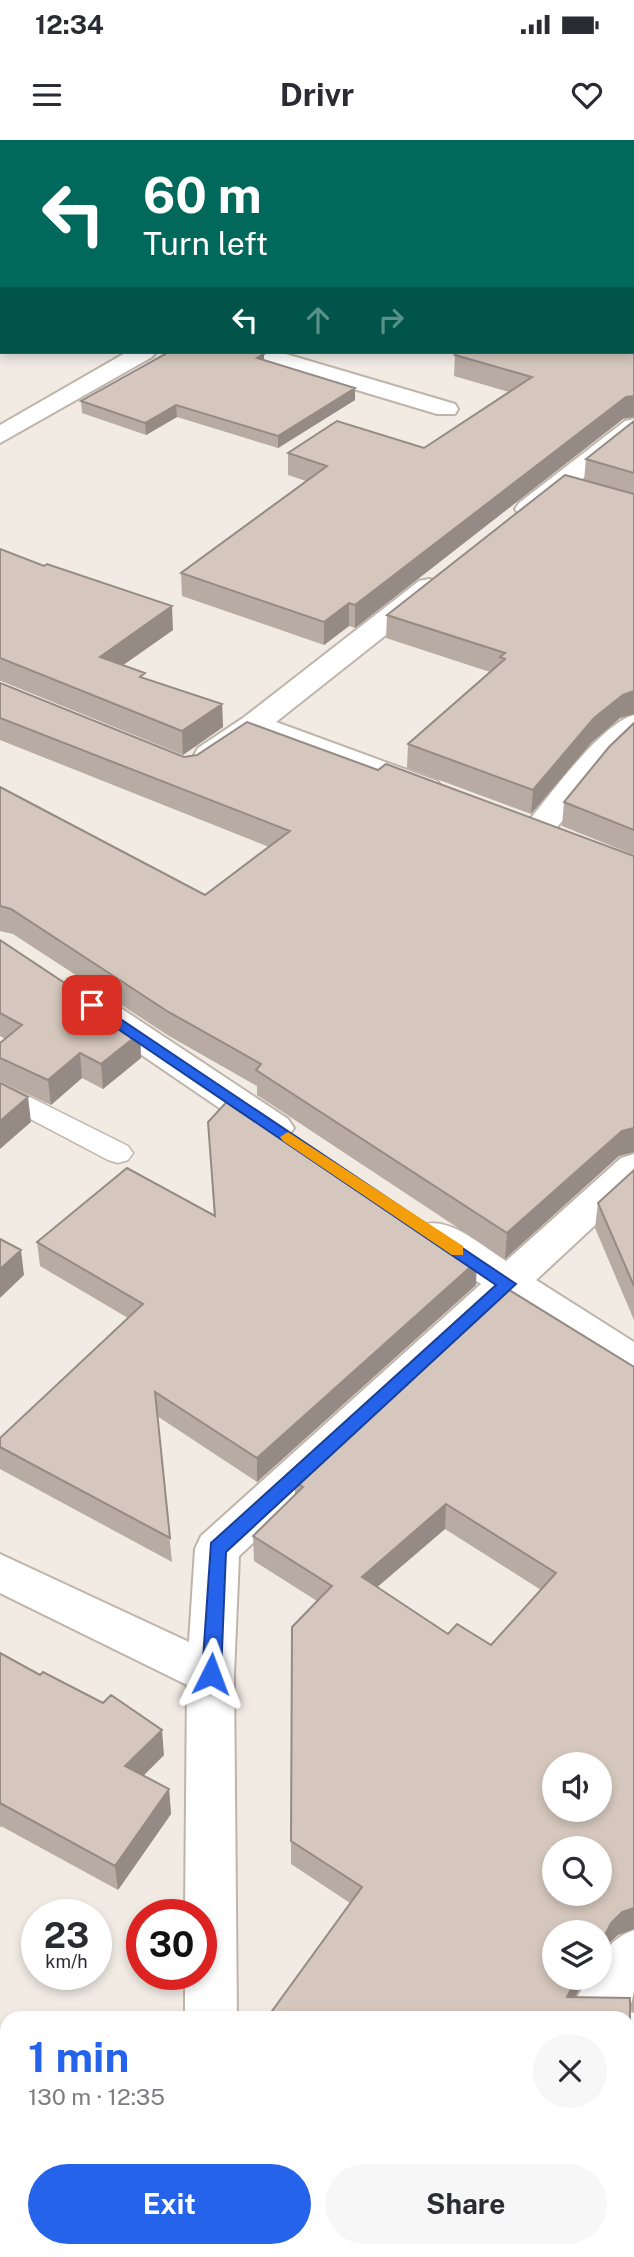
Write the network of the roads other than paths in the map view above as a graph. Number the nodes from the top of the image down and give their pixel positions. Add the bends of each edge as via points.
1 (141, 354) edge
2 (262, 354) edge
3 (446, 410) dead end
4 (634, 426) edge
5 (0, 435) edge
6 (504, 528) edge
7 (450, 570) edge
8 (254, 724) junction
9 (634, 724) edge
10 (186, 770) edge
11 (447, 796) edge
12 (537, 830) edge
13 (69, 989) edge
14 (0, 1091) edge
15 (300, 1145) edge
16 (118, 1153) dead end
17 (634, 1167) edge
18 (404, 1215) edge
19 (508, 1284) junction
20 (634, 1362) edge
21 (0, 1572) edge
22 (211, 1674) junction
23 (634, 1954) edge
24 (211, 2011) edge
25 (613, 2011) edge

1 - 5 street
2 - 3 street
4 - 6 street via 571,489
7 - 8 street
8 - 10 street
8 - 11 street
9 - 12 street via 594,762
13 - 15 street
14 - 16 lane
17 - 19 street
18 - 19 street
19 - 20 street
19 - 22 street via 217,1549
21 - 22 street
22 - 24 street
23 - 25 street

